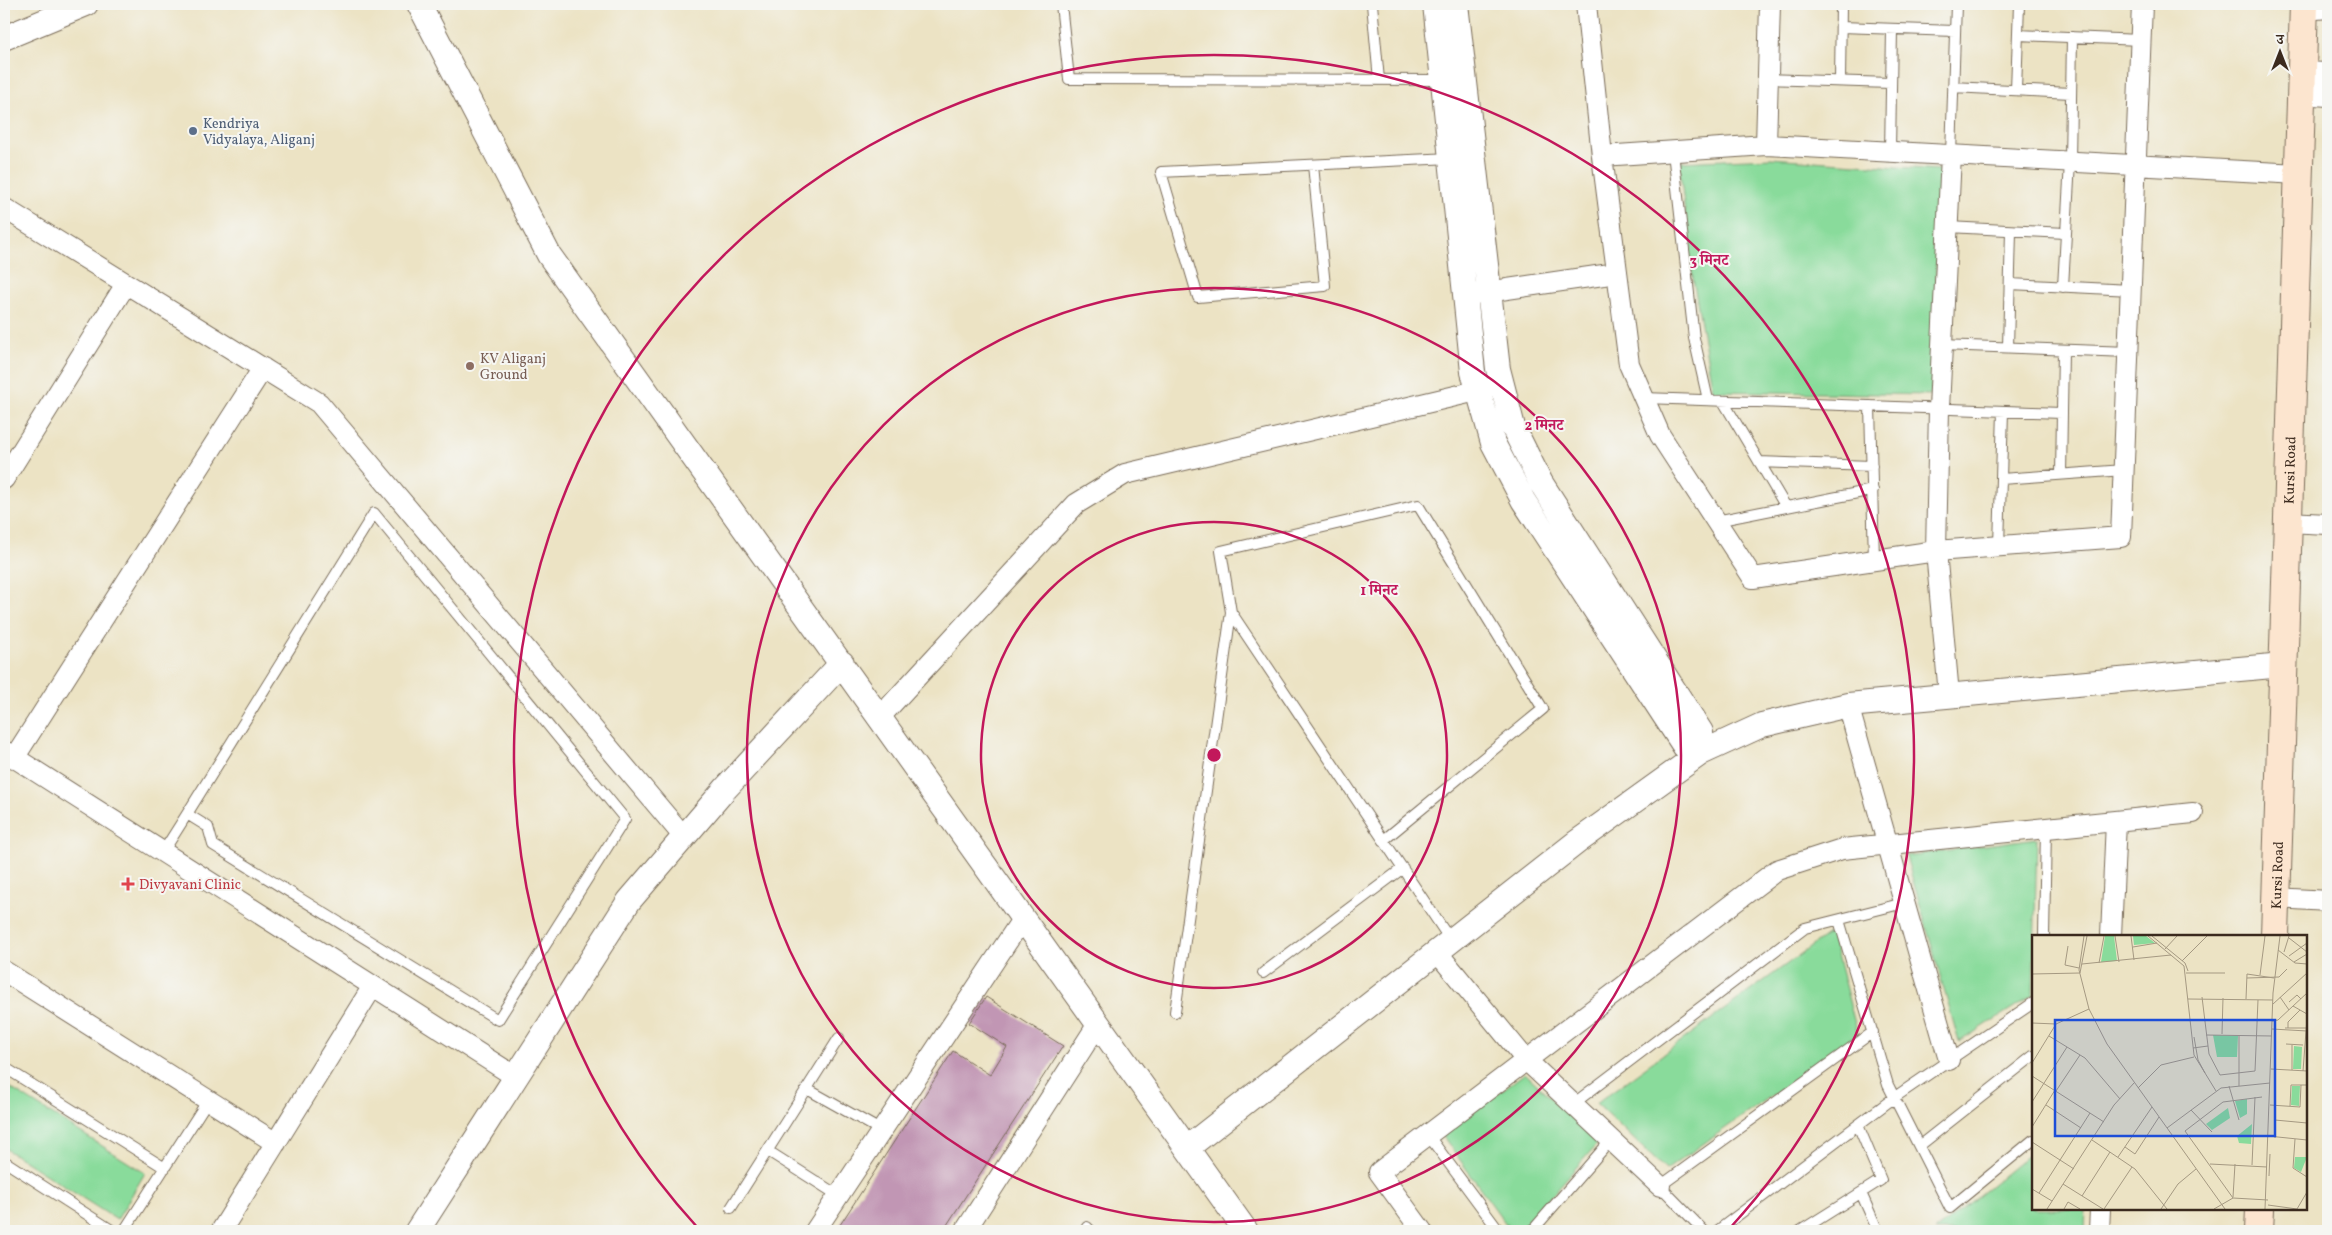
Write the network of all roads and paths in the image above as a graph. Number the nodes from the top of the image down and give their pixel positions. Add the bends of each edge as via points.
1 (86, 4) edge
2 (419, 4) edge
3 (1061, 4) edge
4 (1372, 4) edge
5 (1435, 4) edge
6 (1456, 4) edge
7 (1586, 4) edge
8 (1770, 4) edge
9 (1841, 4) edge
10 (1956, 4) edge
11 (2019, 4) edge
12 (2142, 4) edge
13 (2312, 7) edge
14 (1841, 27) junction
15 (1892, 29) junction
16 (1955, 31) junction
17 (2018, 35) junction
18 (2072, 38) junction
19 (4, 39) edge
20 (2141, 40) junction
21 (2328, 75) edge
22 (1768, 79) junction
23 (1379, 80) junction
24 (1443, 80) junction
25 (1840, 81) junction
26 (1891, 83) junction
27 (2301, 83) junction
28 (1953, 87) junction
29 (2016, 90) junction
30 (2071, 93) junction
31 (2328, 94) edge
32 (1766, 145) junction
33 (1673, 152) junction
34 (1890, 152) junction
35 (1951, 155) junction
36 (1602, 156) junction
37 (1451, 158) junction
38 (2070, 162) junction
39 (1313, 165) junction
40 (2136, 166) junction
41 (2298, 174) junction
42 (4, 208) edge
43 (1948, 228) junction
44 (2011, 231) junction
45 (2066, 233) junction
46 (1617, 273) junction
47 (126, 284) junction
48 (2010, 284) junction
49 (2062, 287) junction
50 (2131, 290) junction
51 (1489, 292) junction
52 (1465, 295) junction
53 (1942, 345) junction
54 (2008, 347) junction
55 (2063, 350) junction
56 (2129, 352) junction
57 (263, 368) junction
58 (1502, 385) junction
59 (1478, 391) junction
60 (1644, 398) junction
61 (1708, 400) junction
62 (1723, 401) junction
63 (1870, 406) junction
64 (1938, 409) junction
65 (2003, 411) junction
66 (2062, 413) junction
67 (1759, 462) junction
68 (1872, 466) junction
69 (2124, 470) junction
70 (2060, 475) junction
71 (4, 479) edge
72 (2001, 479) junction
73 (1872, 490) junction
74 (1786, 507) junction
75 (1716, 520) junction
76 (2287, 522) junction
77 (2328, 524) edge
78 (1999, 546) junction
79 (1936, 551) junction
80 (1874, 560) junction
81 (1230, 612) junction
82 (842, 663) junction
83 (2283, 665) junction
84 (1949, 695) junction
85 (1848, 705) junction
86 (880, 717) junction
87 (1701, 753) junction
88 (9, 755) edge
89 (2193, 813) dead end
90 (187, 814) junction
91 (2116, 821) junction
92 (2046, 828) junction
93 (684, 837) junction
94 (1385, 840) junction
95 (1888, 845) junction
96 (163, 852) junction
97 (1404, 868) junction
98 (2276, 898) junction
99 (2328, 900) edge
100 (1904, 903) junction
101 (1022, 918) junction
102 (1840, 920) junction
103 (2044, 935) edge
104 (2111, 935) edge
105 (2275, 935) edge
106 (1444, 946) junction
107 (4, 971) edge
108 (1263, 973) dead end
109 (373, 986) junction
110 (2032, 1004) edge
111 (1175, 1012) dead end
112 (1098, 1024) junction
113 (1873, 1032) junction
114 (839, 1038) dead end
115 (2032, 1057) edge
116 (1526, 1060) junction
117 (1949, 1060) junction
118 (4, 1067) edge
119 (516, 1077) junction
120 (807, 1089) junction
121 (1894, 1097) junction
122 (208, 1100) junction
123 (1573, 1104) junction
124 (1858, 1125) junction
125 (882, 1131) junction
126 (1428, 1135) junction
127 (1611, 1140) junction
128 (2032, 1141) edge
129 (276, 1143) junction
130 (1919, 1146) junction
131 (1187, 1148) junction
132 (768, 1151) junction
133 (4, 1161) edge
134 (165, 1168) junction
135 (1660, 1186) junction
136 (1862, 1193) junction
137 (838, 1196) junction
138 (731, 1208) dead end
139 (2100, 1210) edge
140 (2260, 1210) edge
141 (114, 1231) edge
142 (124, 1231) edge
143 (221, 1231) edge
144 (417, 1231) edge
145 (815, 1231) edge
146 (965, 1231) edge
147 (1085, 1231) edge
148 (1090, 1231) edge
149 (1246, 1231) edge
150 (1422, 1231) edge
151 (1499, 1231) edge
152 (1532, 1231) edge
153 (1704, 1231) edge
154 (1717, 1231) edge
155 (1800, 1231) edge
156 (1878, 1231) edge
157 (2099, 1231) edge
158 (2260, 1231) edge

1 - 19 street
2 - 82 street via 550,255
3 - 23 lane via 1069,79
4 - 23 lane
5 - 24 street
6 - 51 street
7 - 36 street
8 - 22 street
9 - 14 lane
10 - 16 lane
11 - 17 lane
12 - 20 street
13 - 27 main road, Kursi Road
14 - 15 lane
14 - 25 lane
15 - 16 lane
15 - 26 lane
16 - 28 lane
17 - 18 lane
17 - 29 lane
18 - 20 lane
18 - 30 lane
20 - 40 street
21 - 27 street
22 - 25 lane
22 - 32 street
23 - 24 lane
24 - 37 street
25 - 26 lane
26 - 34 lane
27 - 31 street
27 - 41 main road, Kursi Road
28 - 29 lane
28 - 35 lane
29 - 30 lane
30 - 38 lane
32 - 33 street
32 - 34 street
33 - 36 street
33 - 61 lane via 1694,338
34 - 35 street
35 - 38 street
35 - 43 street
36 - 46 street
37 - 39 lane
37 - 52 street
38 - 40 street
38 - 45 lane
39 - 39 lane via 1161,172 1198,297 1325,286
40 - 41 street
40 - 50 street
41 - 76 main road, Kursi Road
42 - 47 street
43 - 44 lane
43 - 53 street
44 - 45 lane
44 - 48 lane
45 - 49 lane
46 - 51 street
46 - 60 street via 1629,364
47 - 57 street
47 - 71 street
48 - 49 lane
48 - 54 lane
49 - 50 lane
50 - 56 street
51 - 52 street
51 - 58 street
52 - 59 street
53 - 54 lane
53 - 64 street
54 - 55 lane
55 - 56 lane
55 - 66 lane
56 - 69 street
57 - 88 street
57 - 93 street via 319,403
58 - 59 street
58 - 87 street via 1513,426 1541,483 1701,732
59 - 86 street via 1125,474 1076,504
59 - 87 street via 1493,443 1523,500 1685,747
60 - 61 lane
60 - 75 street via 1660,435
61 - 62 lane
62 - 63 lane
62 - 67 lane
63 - 64 lane
63 - 68 lane
64 - 65 lane
64 - 79 street
65 - 66 lane
65 - 72 lane
66 - 70 lane
67 - 68 lane
67 - 74 lane
68 - 73 lane
69 - 70 lane
69 - 78 street via 2121,537
70 - 72 lane
72 - 78 lane
73 - 74 lane
73 - 80 lane
74 - 75 lane
75 - 80 street via 1753,578
76 - 77 street
76 - 83 main road, Kursi Road
78 - 79 street
79 - 80 street
79 - 84 street
81 - 94 lane
81 - 94 lane via 1221,551 1418,505 1543,709
81 - 111 lane
82 - 86 street
82 - 93 street
83 - 84 street
83 - 98 main road, Kursi Road
84 - 85 street
85 - 87 street via 1762,725
85 - 95 street
86 - 101 street
87 - 106 street via 1577,842
88 - 96 street
89 - 91 street
90 - 90 lane via 374,514 625,819 498,1020 213,845 208,827
90 - 96 lane
91 - 92 street
91 - 104 street
92 - 95 street
92 - 103 lane
93 - 119 street via 629,901
94 - 97 lane
95 - 100 street
95 - 116 street via 1842,850 1777,870
96 - 109 street
97 - 106 lane
97 - 108 lane
98 - 99 street
98 - 105 main road, Kursi Road
100 - 102 lane
100 - 117 street
101 - 112 street
101 - 125 street
102 - 113 lane
102 - 123 lane via 1805,928
106 - 116 street
106 - 131 street
107 - 122 street
109 - 119 street
109 - 129 street
110 - 117 lane
112 - 131 street
112 - 146 street
113 - 121 lane
113 - 135 lane
114 - 120 lane
115 - 130 lane
116 - 123 street
116 - 126 street
117 - 121 lane
118 - 134 lane
119 - 144 street
120 - 125 lane
120 - 132 lane
121 - 124 lane
121 - 130 lane
122 - 129 street
122 - 134 lane
123 - 127 street
124 - 136 lane via 1881,1180
124 - 154 lane
125 - 137 street
126 - 150 street via 1379,1172
126 - 151 lane
127 - 135 street
127 - 152 lane
128 - 130 lane via 1950,1208
129 - 143 street
131 - 149 street
132 - 137 lane
132 - 138 lane
133 - 141 lane
134 - 142 lane
135 - 153 lane
136 - 155 lane
136 - 156 lane
137 - 145 street
139 - 157 street
140 - 158 main road
147 - 148 lane via 1087,1227

